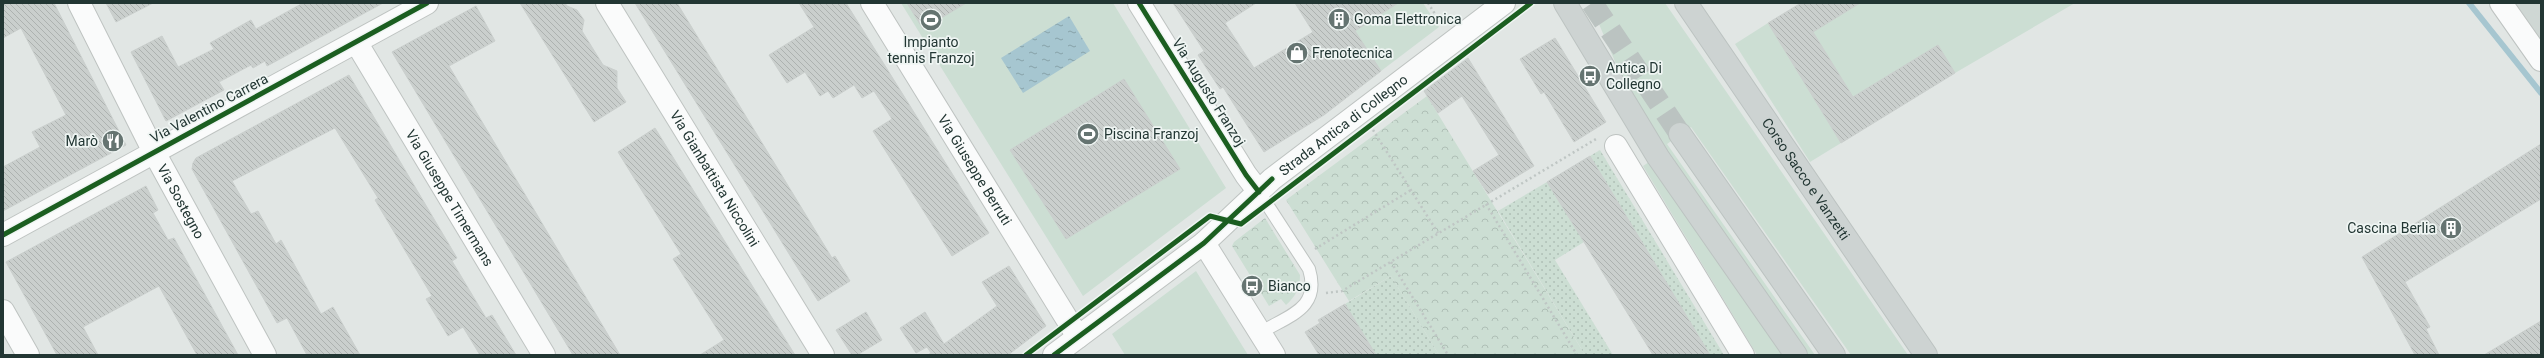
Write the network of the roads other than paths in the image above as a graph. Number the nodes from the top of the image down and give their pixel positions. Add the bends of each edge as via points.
1 (79, 3) edge
2 (427, 3) edge
3 (607, 3) edge
4 (872, 3) edge
5 (1139, 3) edge
6 (1504, 3) edge
7 (1564, 3) edge
8 (1670, 3) edge
9 (1686, 3) edge
10 (2501, 3) edge
11 (1711, 41) junction
12 (356, 42) junction
13 (2541, 60) edge
14 (1680, 134) tunnel mouth
15 (1616, 146) road end
16 (154, 152) junction
17 (1259, 192) junction
18 (3, 235) edge
19 (1204, 244) junction
20 (3, 311) edge
21 (1260, 334) junction
22 (1078, 337) junction
23 (28, 355) edge
24 (265, 355) edge
25 (544, 355) edge
26 (823, 355) edge
27 (1054, 355) edge
28 (1274, 355) edge
29 (1743, 355) edge
30 (1796, 355) edge
31 (1834, 355) edge
32 (1926, 355) edge

1 - 16 street, Via Sostegno
2 - 12 street, Via Valentino Carrera
3 - 26 street, Via Gianbattista Niccolini
4 - 22 street, Via Giuseppe Berruti
5 - 17 street, Via Augusto Franzoj
6 - 17 street, Strada Antica di Collegno via 1272,179
7 - 30 main road via 1658,157
8 - 11 main road via 1676,12
9 - 11 main road, Corso Sacco e Vanzetti
10 - 13 street
11 - 32 main road, Corso Sacco e Vanzetti
12 - 16 street, Via Valentino Carrera
12 - 25 street, Via Giuseppe Timermans
14 - 31 main road
15 - 29 street
16 - 18 street, Via Valentino Carrera
16 - 24 street, Via Sostegno
17 - 19 street, Strada Antica di Collegno
17 - 21 lane via 1309,269 1313,283 1312,295 1304,306
19 - 21 street
19 - 22 street, Strada Antica di Collegno
20 - 23 street
21 - 28 street
22 - 27 street, Strada Antica di Collegno

